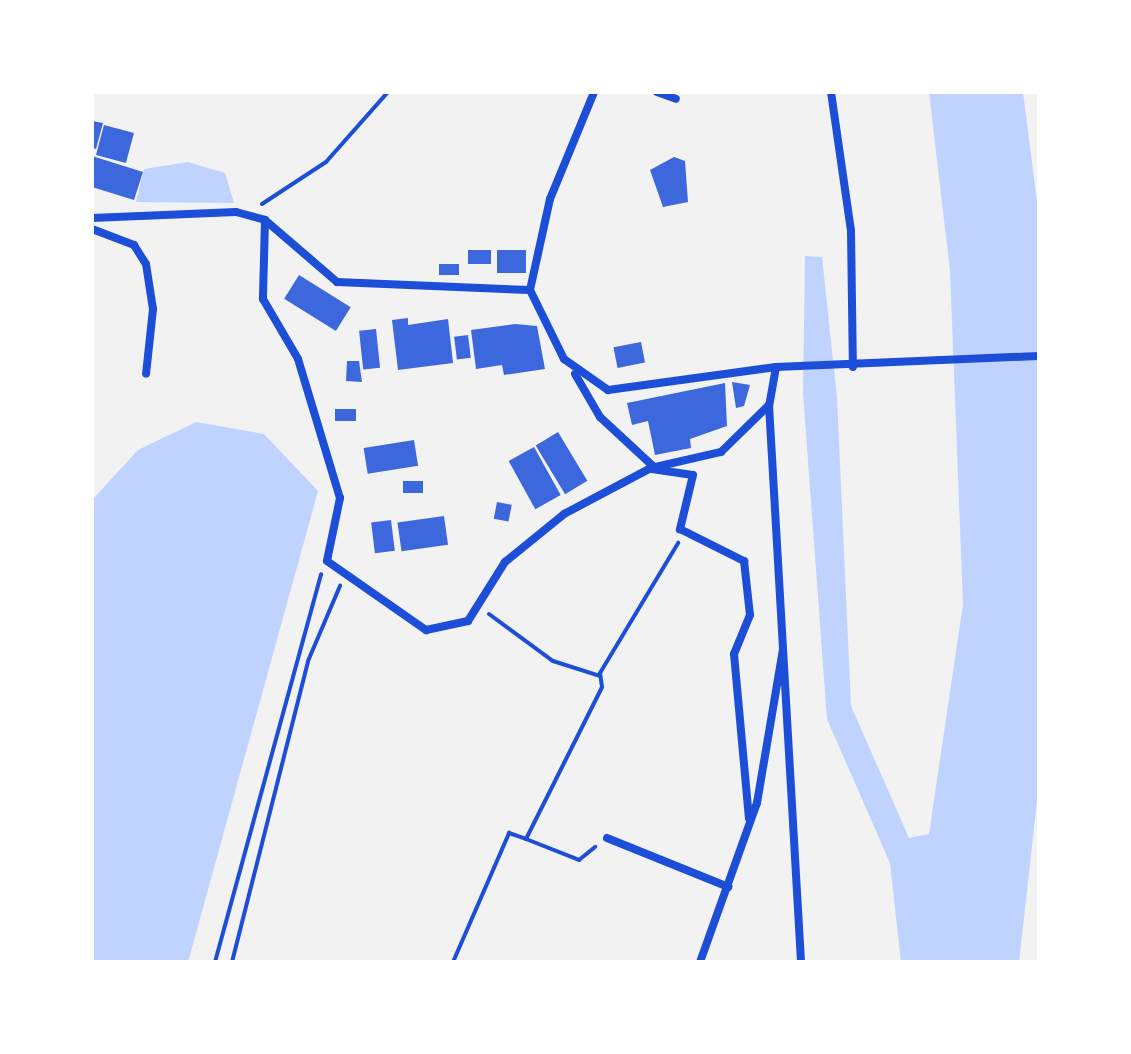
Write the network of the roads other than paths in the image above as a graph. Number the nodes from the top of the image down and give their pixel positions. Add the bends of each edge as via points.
1 (594, 92) edge
2 (657, 92) edge
3 (831, 92) edge
4 (676, 99) dead end
5 (92, 218) edge
6 (265, 220) junction
7 (92, 229) edge
8 (530, 290) junction
9 (1039, 356) edge
10 (776, 367) junction
11 (853, 367) junction
12 (573, 369) junction
13 (146, 374) dead end
14 (769, 405) junction
15 (653, 468) junction
16 (785, 645) junction
17 (749, 818) junction
18 (607, 838) road end
19 (728, 887) junction
20 (700, 962) edge
21 (801, 962) edge

1 - 8 street via 550,199
2 - 4 street
3 - 11 street via 851,231
5 - 6 street via 203,211
6 - 8 street via 337,282
6 - 15 street via 263,299 298,359 340,498 327,561 426,630 455,627 481,607 521,548 564,514
7 - 13 street via 134,245 146,264 153,309
8 - 12 street
9 - 11 street
10 - 11 street
10 - 12 street via 628,392 588,383
10 - 14 street
12 - 15 street via 600,417
14 - 15 street via 721,452
14 - 16 street
15 - 17 street via 693,475 683,534 744,561 750,615 734,654
16 - 17 street
16 - 21 street
17 - 19 street
18 - 19 street
19 - 20 street

